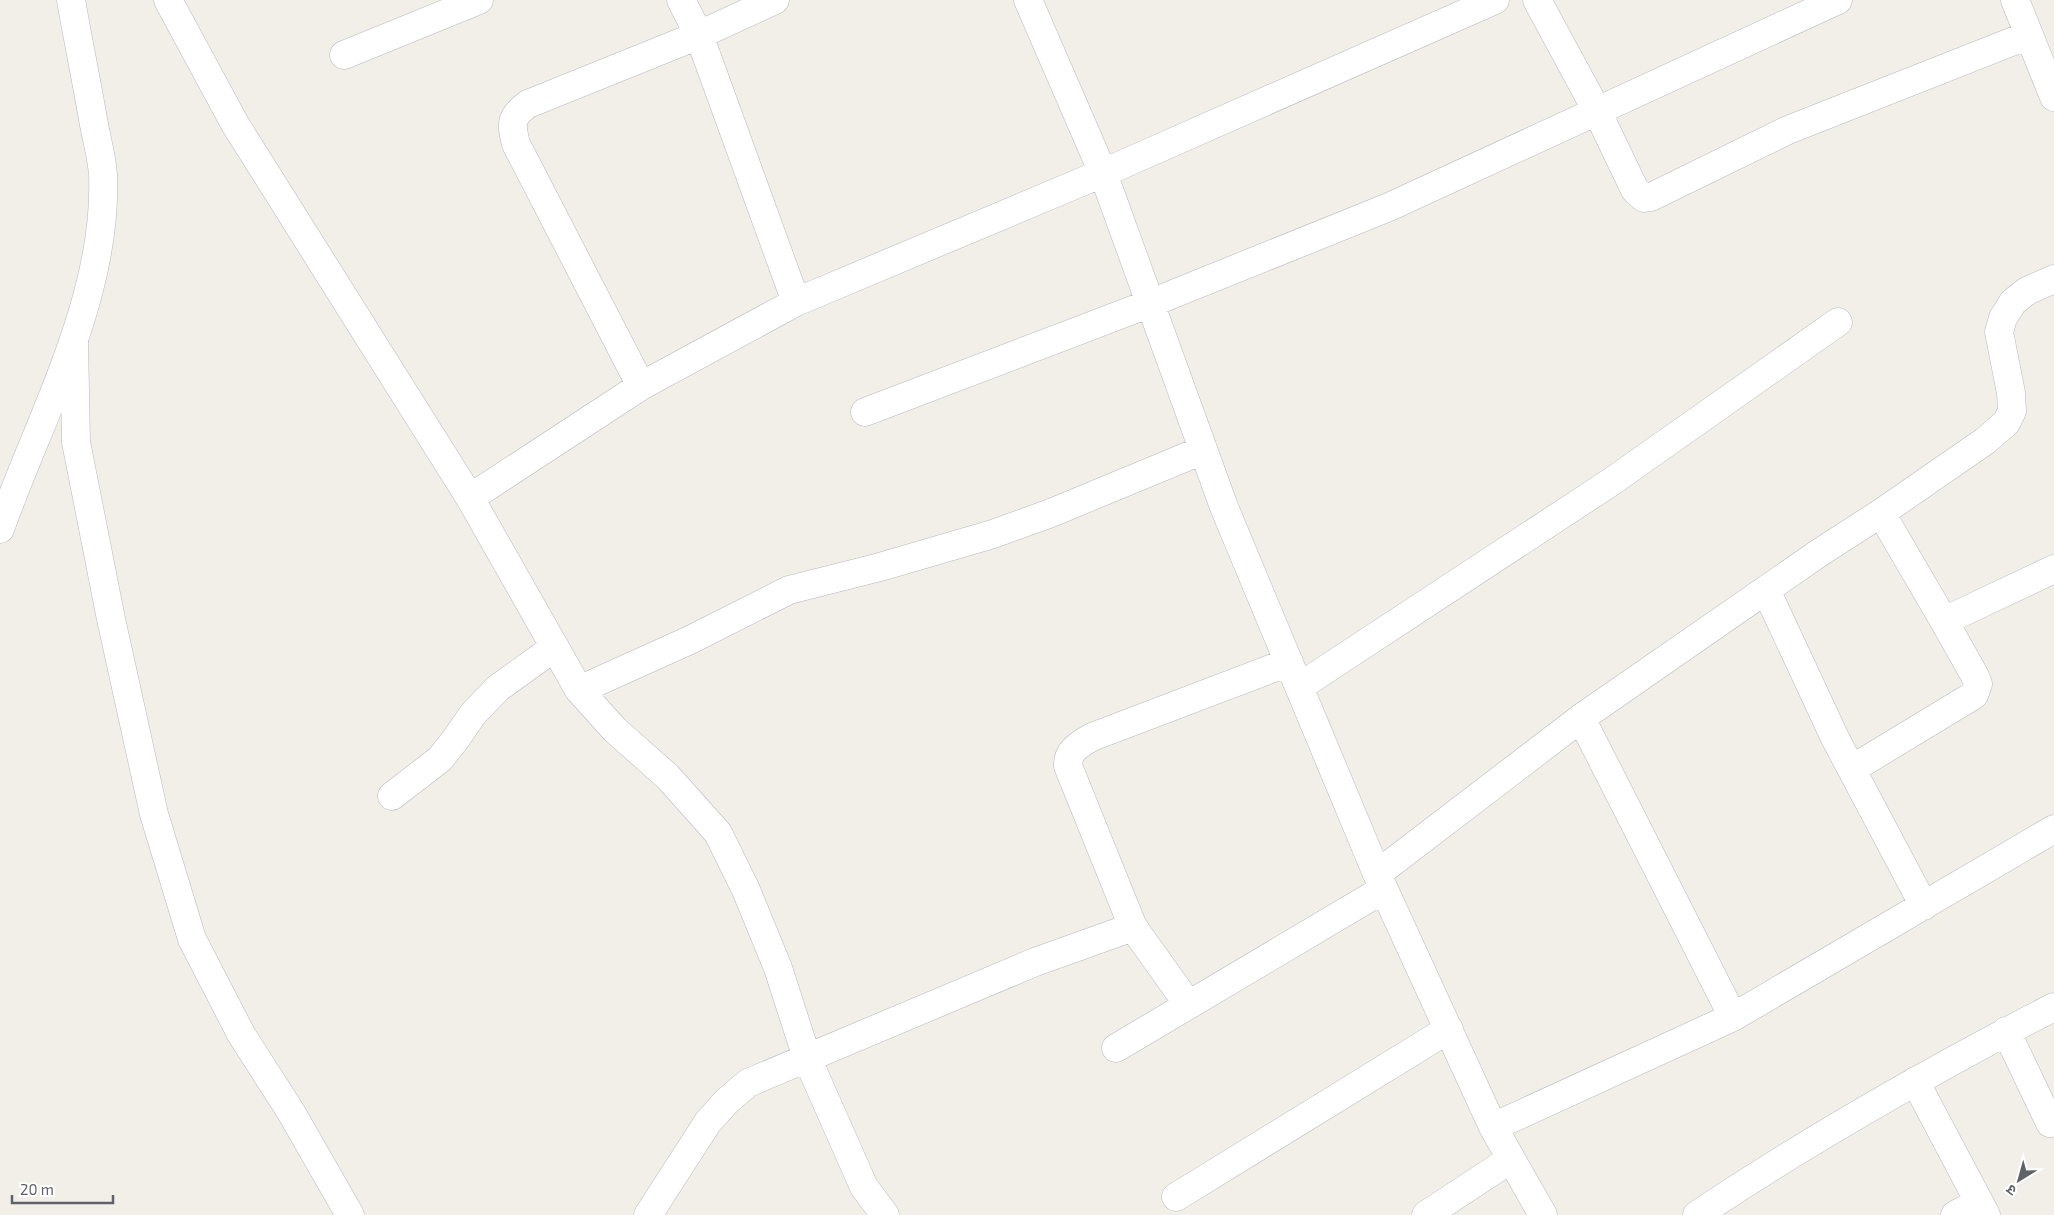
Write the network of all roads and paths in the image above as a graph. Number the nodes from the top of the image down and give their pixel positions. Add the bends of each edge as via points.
1 (71, 0) edge
2 (168, 0) edge
3 (479, 0) edge
4 (681, 0) edge
5 (775, 0) edge
6 (1028, 0) edge
7 (1495, 0) edge
8 (1537, 0) edge
9 (1838, 0) edge
10 (2015, 0) edge
11 (698, 35) junction
12 (2029, 35) junction
13 (344, 55) dead end
14 (2054, 97) edge
15 (1597, 111) junction
16 (1103, 173) junction
17 (2054, 279) edge
18 (796, 302) junction
19 (1151, 303) junction
20 (1838, 322) dead end
21 (74, 341) junction
22 (641, 386) junction
23 (865, 412) dead end
24 (1203, 450) junction
25 (470, 498) junction
26 (1881, 514) junction
27 (0, 529) edge
28 (2054, 569) edge
29 (1766, 590) junction
30 (1944, 621) junction
31 (555, 647) junction
32 (1288, 662) junction
33 (1299, 686) junction
34 (579, 690) junction
35 (1581, 718) junction
36 (1852, 769) junction
37 (392, 796) dead end
38 (2054, 829) edge
39 (1381, 882) junction
40 (1924, 906) junction
41 (1133, 927) junction
42 (1188, 1004) junction
43 (2054, 1006) edge
44 (1733, 1017) junction
45 (1449, 1030) junction
46 (2006, 1031) junction
47 (1116, 1048) dead end
48 (807, 1058) junction
49 (1915, 1081) junction
50 (2053, 1125) edge
51 (1493, 1127) junction
52 (1511, 1159) junction
53 (1176, 1196) dead end
54 (1982, 1208) edge
55 (350, 1215) edge
56 (648, 1215) edge
57 (885, 1215) edge
58 (1426, 1215) edge
59 (1543, 1215) edge
60 (1697, 1215) edge
61 (1955, 1215) edge

1 - 21 street via 103,173 99,245
2 - 25 street via 235,124
3 - 13 street
4 - 11 street
5 - 11 street
6 - 16 street
7 - 16 street
8 - 15 street
9 - 15 street
10 - 12 street
11 - 18 street
11 - 22 street via 528,104 517,112 512,121 516,144
12 - 14 street
12 - 15 street via 1788,130 1644,198 1636,190
15 - 19 street via 1389,207
16 - 18 street
16 - 19 street
17 - 26 street via 2012,302 2003,318 1999,332 2012,411 2006,423
18 - 22 street
19 - 23 street
19 - 24 street
20 - 33 street via 1611,482
21 - 27 street
21 - 55 street via 76,442 105,591 154,814 192,939 241,1034 291,1112
22 - 25 street
24 - 32 street
24 - 34 street via 993,534 789,590 690,640
25 - 31 street
26 - 29 street
26 - 30 street
28 - 30 street
29 - 35 street
29 - 36 street
30 - 36 street via 1975,676 1977,690 1974,695
31 - 34 street
31 - 37 street via 498,688 473,714 440,758
32 - 33 street
32 - 41 street via 1092,737 1072,752 1068,766
33 - 39 street
34 - 48 street via 615,730 668,777 718,833 778,968
35 - 39 street
35 - 44 street
36 - 40 street
38 - 40 street
39 - 42 street
39 - 45 street
40 - 44 street
41 - 42 street
41 - 48 street via 1035,962
42 - 47 street
43 - 46 street
44 - 51 street
45 - 51 street
45 - 53 street
46 - 49 street
46 - 50 street
48 - 56 street via 748,1083 727,1101 708,1122
48 - 57 street via 864,1187
49 - 54 street
49 - 60 street
51 - 52 street
52 - 58 street
52 - 59 street
54 - 61 street

